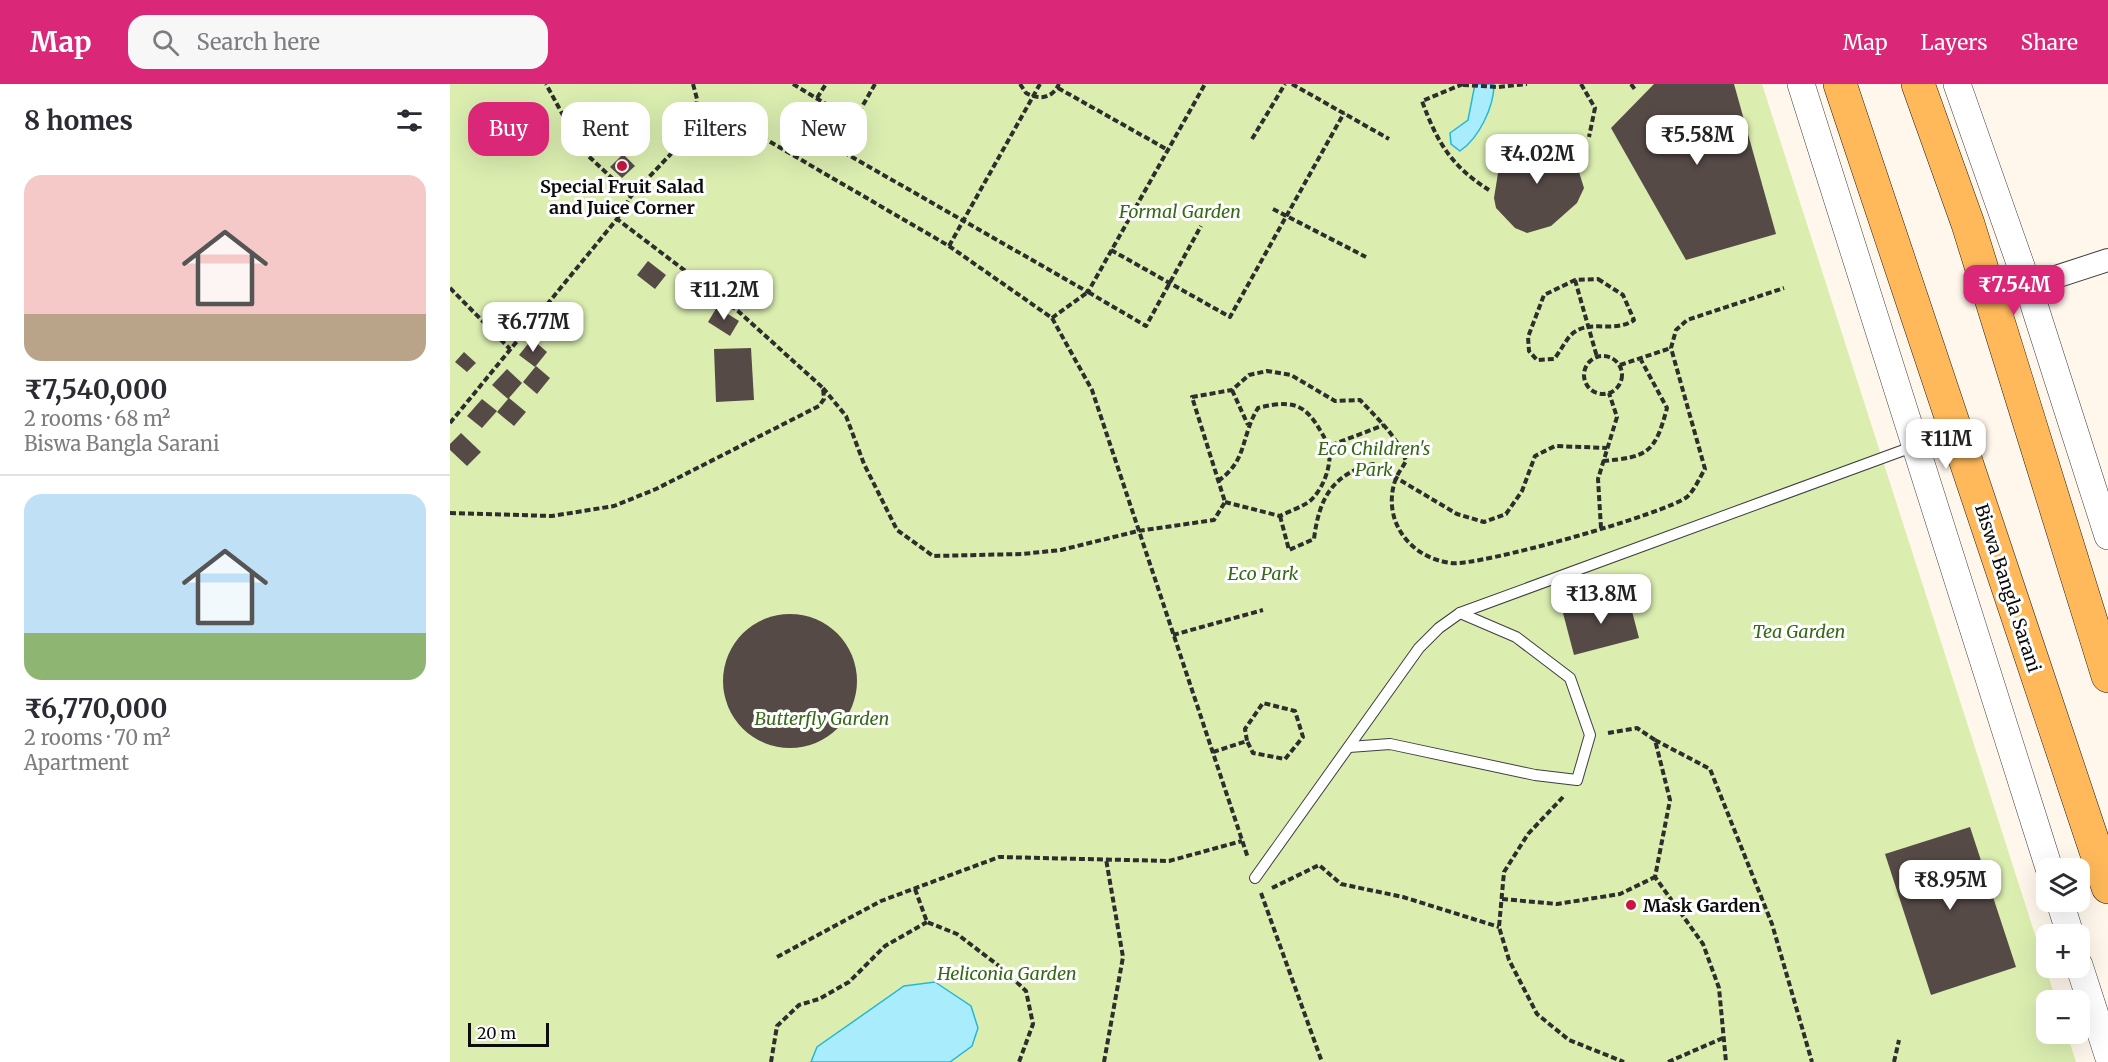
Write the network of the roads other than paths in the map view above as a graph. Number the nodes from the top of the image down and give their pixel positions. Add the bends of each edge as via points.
1 (1801, 84) edge
2 (1840, 84) edge
3 (1918, 84) edge
4 (1957, 84) edge
5 (2108, 260) edge
6 (2028, 286) junction
7 (1956, 431) junction
8 (1914, 445) junction
9 (2108, 536) edge
10 (1460, 613) junction
11 (2108, 675) edge
12 (1348, 747) junction
13 (2046, 858) edge
14 (1255, 878) road end
15 (2108, 886) edge
16 (2083, 978) edge
17 (2108, 1055) edge

1 - 8 street
2 - 7 main road, Biswa Bangla Sarani
3 - 11 main road via 1968,224
4 - 6 street
5 - 6 street
6 - 9 street
7 - 8 lane
7 - 15 main road, Biswa Bangla Sarani
8 - 10 lane
8 - 13 street
10 - 12 lane via 1419,648
10 - 12 lane via 1516,637 1570,678 1590,735 1576,780 1390,744
12 - 14 lane
16 - 17 street

